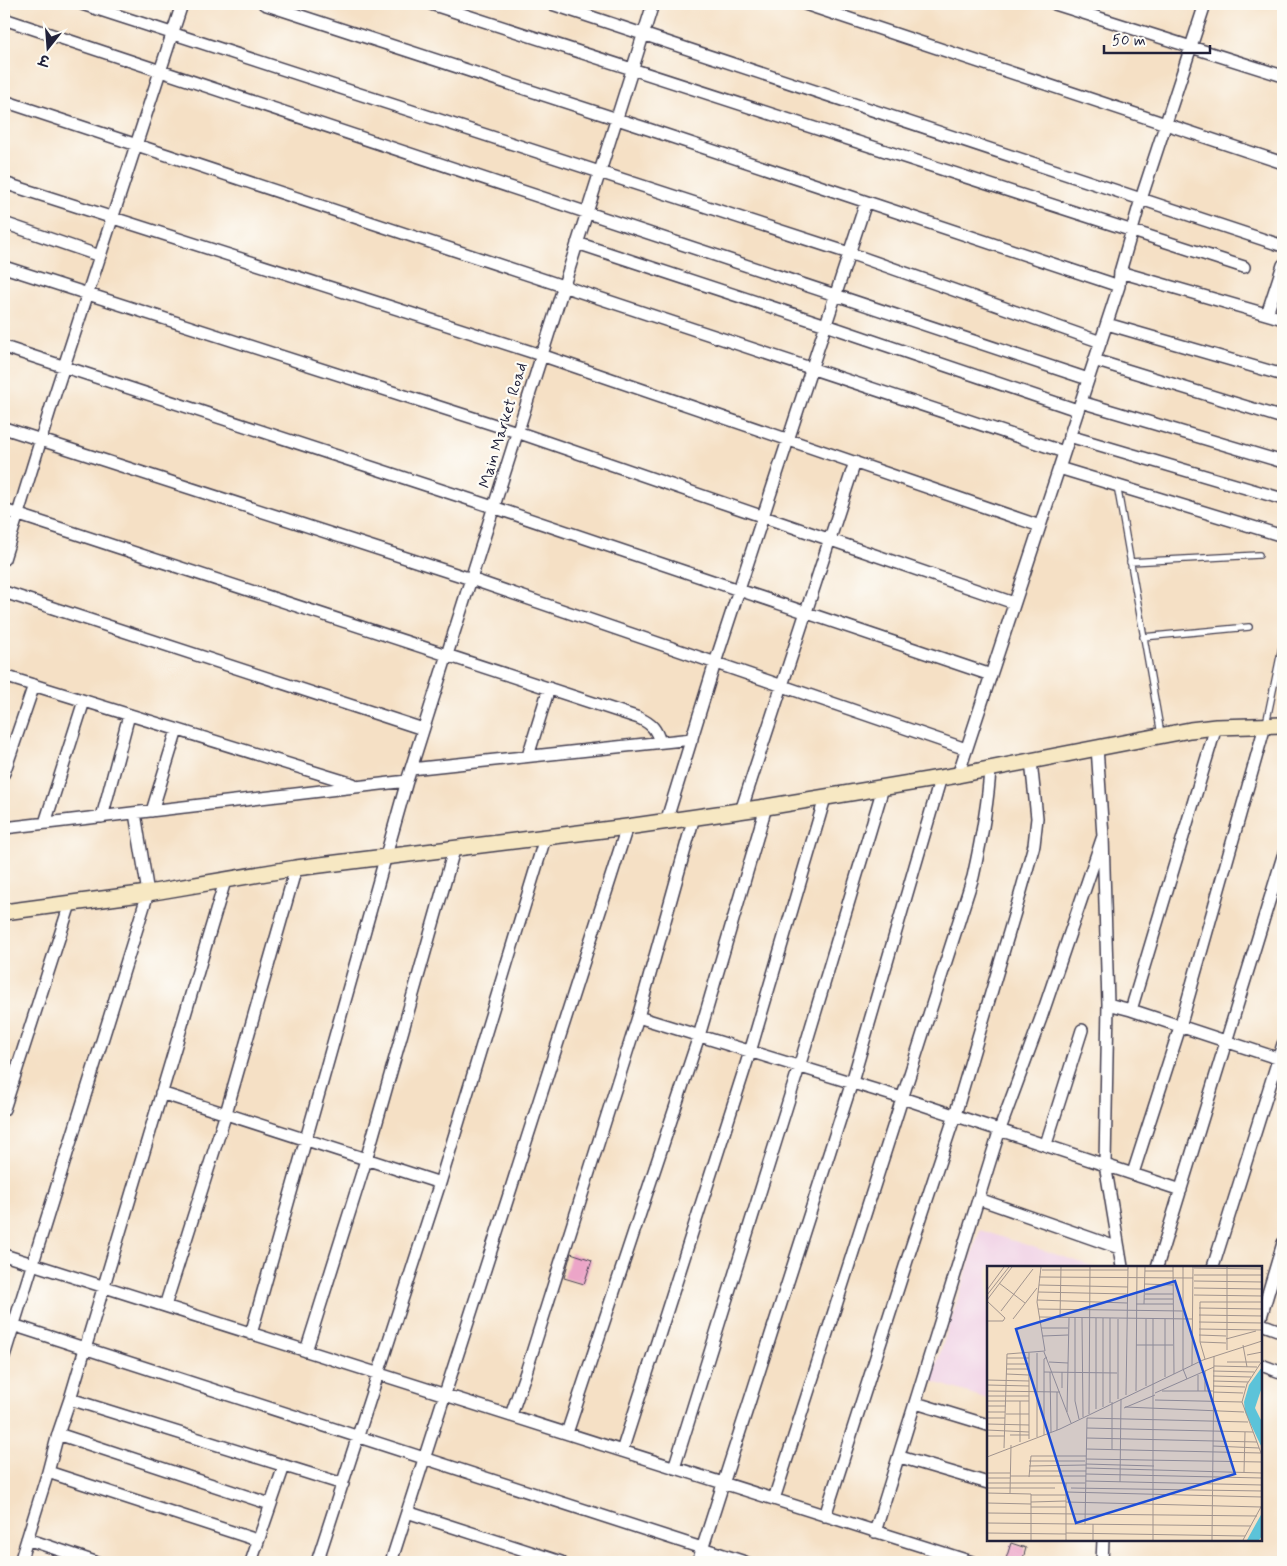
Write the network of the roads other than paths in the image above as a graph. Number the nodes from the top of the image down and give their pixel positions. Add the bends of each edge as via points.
1 (82, 4) edge
2 (182, 4) edge
3 (264, 4) edge
4 (431, 4) edge
5 (552, 4) edge
6 (653, 4) edge
7 (805, 4) edge
8 (1055, 4) edge
9 (1205, 4) edge
10 (4, 19) edge
11 (173, 34) junction
12 (643, 34) junction
13 (1191, 47) junction
14 (632, 69) junction
15 (160, 72) junction
16 (1283, 76) edge
17 (4, 101) edge
18 (616, 118) junction
19 (1167, 123) junction
20 (136, 145) junction
21 (1283, 163) edge
22 (599, 172) junction
23 (4, 183) edge
24 (1141, 199) junction
25 (866, 202) junction
26 (586, 212) junction
27 (112, 219) junction
28 (4, 223) edge
29 (1132, 232) junction
30 (577, 243) junction
31 (1283, 246) edge
32 (849, 253) junction
33 (100, 256) junction
34 (1283, 265) edge
35 (4, 267) edge
36 (1244, 267) dead end
37 (1120, 272) junction
38 (563, 285) junction
39 (1119, 286) junction
40 (88, 293) junction
41 (836, 295) junction
42 (1267, 314) junction
43 (1283, 319) edge
44 (1106, 324) junction
45 (826, 325) junction
46 (1100, 342) junction
47 (4, 347) edge
48 (541, 355) junction
49 (1094, 360) junction
50 (64, 367) junction
51 (812, 368) junction
52 (1283, 375) edge
53 (1088, 379) junction
54 (1079, 406) junction
55 (1283, 418) edge
56 (4, 428) edge
57 (517, 432) junction
58 (1070, 436) junction
59 (788, 439) junction
60 (40, 440) junction
61 (1064, 452) junction
62 (855, 462) junction
63 (1283, 462) edge
64 (1059, 468) junction
65 (1117, 485) junction
66 (1283, 499) edge
67 (493, 507) junction
68 (4, 510) edge
69 (18, 514) junction
70 (763, 516) junction
71 (1040, 526) junction
72 (1283, 536) edge
73 (830, 539) junction
74 (1259, 555) dead end
75 (4, 559) edge
76 (1130, 562) junction
77 (471, 579) junction
78 (738, 590) junction
79 (4, 592) edge
80 (1014, 603) junction
81 (806, 613) junction
82 (1249, 627) dead end
83 (1143, 638) junction
84 (1283, 642) edge
85 (447, 654) junction
86 (715, 662) junction
87 (991, 675) junction
88 (4, 676) edge
89 (34, 685) junction
90 (782, 686) junction
91 (549, 688) junction
92 (84, 701) junction
93 (129, 715) junction
94 (1283, 725) edge
95 (1265, 726) junction
96 (1216, 727) junction
97 (423, 729) junction
98 (177, 730) junction
99 (1161, 734) junction
100 (692, 739) junction
101 (660, 742) junction
102 (1097, 748) junction
103 (966, 749) junction
104 (528, 756) junction
105 (1031, 761) junction
106 (411, 769) junction
107 (990, 769) junction
108 (4, 773) edge
109 (958, 775) junction
110 (941, 778) junction
111 (407, 781) junction
112 (358, 786) junction
113 (883, 788) junction
114 (825, 798) junction
115 (766, 807) junction
116 (152, 811) junction
117 (741, 811) junction
118 (135, 813) junction
119 (102, 816) junction
120 (694, 817) junction
121 (666, 822) junction
122 (44, 823) junction
123 (627, 827) junction
124 (4, 828) edge
125 (1103, 836) junction
126 (545, 838) junction
127 (454, 850) junction
128 (1283, 856) edge
129 (386, 858) junction
130 (296, 868) junction
131 (225, 881) junction
132 (148, 894) junction
133 (70, 904) junction
134 (4, 912) edge
135 (1108, 1004) junction
136 (1131, 1010) junction
137 (638, 1017) junction
138 (1180, 1027) junction
139 (1082, 1030) dead end
140 (699, 1036) junction
141 (1226, 1042) junction
142 (1283, 1044) edge
143 (750, 1052) junction
144 (1281, 1059) edge
145 (799, 1067) junction
146 (852, 1082) junction
147 (161, 1093) junction
148 (902, 1098) junction
149 (4, 1109) edge
150 (226, 1113) junction
151 (955, 1115) junction
152 (1000, 1129) junction
153 (306, 1140) junction
154 (1046, 1144) junction
155 (366, 1160) junction
156 (1105, 1164) junction
157 (1133, 1173) junction
158 (440, 1183) junction
159 (1180, 1190) junction
160 (979, 1199) junction
161 (1283, 1243) edge
162 (1119, 1248) junction
163 (4, 1255) edge
164 (32, 1264) junction
165 (1122, 1266) edge
166 (1156, 1266) edge
167 (1213, 1266) edge
168 (1272, 1282) junction
169 (1283, 1286) edge
170 (103, 1287) junction
171 (165, 1306) junction
172 (1262, 1314) edge
173 (1262, 1324) edge
174 (14, 1325) junction
175 (1283, 1332) edge
176 (251, 1334) junction
177 (85, 1348) junction
178 (306, 1351) junction
179 (4, 1356) edge
180 (1262, 1365) edge
181 (1283, 1373) edge
182 (378, 1374) junction
183 (444, 1395) junction
184 (70, 1399) junction
185 (916, 1404) junction
186 (511, 1415) junction
187 (987, 1425) edge
188 (567, 1433) junction
189 (58, 1434) junction
190 (358, 1437) junction
191 (622, 1451) junction
192 (900, 1457) junction
193 (424, 1458) junction
194 (284, 1466) junction
195 (674, 1468) junction
196 (48, 1472) junction
197 (987, 1483) edge
198 (342, 1484) junction
199 (724, 1484) junction
200 (774, 1499) junction
201 (270, 1504) junction
202 (407, 1512) junction
203 (825, 1516) junction
204 (875, 1532) junction
205 (27, 1539) junction
206 (257, 1540) junction
207 (1103, 1541) edge
208 (703, 1548) junction
209 (938, 1557) edge
210 (20, 1562) edge
211 (95, 1562) edge
212 (251, 1562) edge
213 (317, 1562) edge
214 (391, 1562) edge
215 (561, 1562) edge
216 (698, 1562) edge
217 (745, 1562) edge
218 (972, 1562) edge
219 (1102, 1562) edge

1 - 11 street
2 - 11 street
3 - 18 street
4 - 14 street
5 - 12 street
6 - 12 street, Main Market Road
7 - 19 street
8 - 13 street
9 - 13 street
10 - 15 street
11 - 15 street
11 - 22 street
12 - 14 street, Main Market Road
12 - 24 street
13 - 16 street
13 - 19 street
14 - 18 street, Main Market Road
14 - 29 street
15 - 20 street
15 - 26 street
17 - 20 street
18 - 22 street, Main Market Road
18 - 25 street
19 - 21 street
19 - 24 street
20 - 27 street
20 - 38 street
22 - 26 street, Main Market Road
22 - 32 street
23 - 27 street
24 - 29 street
24 - 31 street
25 - 32 street
25 - 39 street
26 - 30 street, Main Market Road
26 - 41 street
27 - 33 street
27 - 48 street
28 - 33 street
29 - 36 street
29 - 37 street
30 - 38 street, Main Market Road
30 - 45 street
32 - 41 street
32 - 46 street
33 - 40 street
34 - 42 street
35 - 40 street
37 - 39 street
37 - 42 street
38 - 48 street, Main Market Road
38 - 51 street
39 - 44 street
40 - 50 street
40 - 57 street
41 - 45 street
41 - 53 street
42 - 43 street
44 - 46 street
44 - 52 street
45 - 51 street
45 - 54 street
46 - 49 street
47 - 50 street
48 - 57 street, Main Market Road
48 - 59 street
49 - 53 street
49 - 55 street
50 - 60 street
50 - 67 street
51 - 59 street
51 - 61 street
53 - 54 street
54 - 58 street
54 - 63 street
56 - 60 street
57 - 67 street, Main Market Road
57 - 70 street
58 - 61 street
58 - 66 street
59 - 62 street
59 - 70 street
60 - 69 street
60 - 77 street
61 - 64 street
62 - 71 street
62 - 73 street
64 - 65 street
64 - 71 street
65 - 72 street
65 - 76 lane
67 - 77 street, Main Market Road
67 - 78 street
68 - 69 street
69 - 75 street
69 - 85 street
70 - 73 street
70 - 78 street
71 - 80 street
73 - 80 street
73 - 81 street
74 - 76 lane
76 - 83 lane
77 - 85 street, Main Market Road
77 - 86 street
78 - 81 street
78 - 86 street
79 - 97 street
80 - 87 street
81 - 87 street
81 - 90 street
82 - 83 lane
83 - 99 lane
84 - 95 lane
85 - 91 street
85 - 97 street, Main Market Road
86 - 90 street
86 - 100 street
87 - 103 street
88 - 89 street
89 - 92 street
89 - 108 street
90 - 103 street
90 - 117 street
91 - 101 street via 648,722
91 - 104 street
92 - 93 street
92 - 122 street
93 - 98 street
93 - 119 street
94 - 95 street
95 - 96 street
95 - 138 street
96 - 99 street
96 - 136 street
97 - 106 street, Main Market Road
98 - 112 street
98 - 116 street
99 - 102 street
100 - 101 street
100 - 121 street
101 - 104 street
102 - 105 street
102 - 125 street
103 - 109 street
104 - 106 street
105 - 107 street
105 - 151 street via 1038,818 1034,845
106 - 111 street, Main Market Road
107 - 109 street
107 - 148 street via 972,877
109 - 110 street
110 - 113 street
110 - 146 street
111 - 112 street
111 - 129 street, Main Market Road
112 - 116 street
113 - 114 street
113 - 145 street
114 - 115 street
114 - 143 street
115 - 117 street
115 - 140 street
116 - 118 street
117 - 120 street
118 - 119 street
118 - 132 street
119 - 122 street
120 - 121 street
120 - 137 street
121 - 123 street
122 - 124 street
123 - 126 street
123 - 183 street
125 - 135 street
125 - 152 street
126 - 127 street
126 - 158 street
127 - 129 street
127 - 155 street
128 - 141 street
129 - 130 street
129 - 153 street, Main Market Road
130 - 131 street
130 - 150 street
131 - 132 street
131 - 147 street
132 - 133 street
132 - 164 street
133 - 134 street
133 - 149 street
135 - 136 street
135 - 156 street
136 - 138 street
137 - 140 street
137 - 186 street
138 - 141 street
138 - 157 street
139 - 154 street
140 - 143 street
140 - 188 street
141 - 144 street
141 - 159 street
142 - 144 street
143 - 145 street
143 - 191 street
144 - 167 street
145 - 146 street
145 - 195 street
146 - 148 street
146 - 199 street
147 - 150 street
147 - 170 street
148 - 151 street
148 - 200 street
150 - 153 street
150 - 171 street
151 - 152 street
151 - 203 street
152 - 154 street
152 - 160 street
153 - 155 street
153 - 176 street, Main Market Road
154 - 156 street
155 - 158 street
155 - 178 street
156 - 157 street
156 - 162 street
157 - 159 street
158 - 182 street
159 - 166 street
160 - 162 street
160 - 185 street
161 - 168 street
162 - 165 street
163 - 164 street
164 - 170 street
164 - 174 street
168 - 169 street
168 - 172 street
170 - 171 street
170 - 177 street
171 - 176 street
173 - 175 street
174 - 177 street
174 - 179 street
176 - 178 street
177 - 184 street
177 - 190 street
178 - 182 street
180 - 181 street
182 - 183 street
182 - 190 street
183 - 186 street
183 - 193 street
184 - 189 street
184 - 194 street
185 - 187 street
185 - 192 street
186 - 188 street
188 - 191 street
189 - 196 street
189 - 201 street
190 - 193 street
190 - 198 street
191 - 195 street
192 - 197 street
192 - 204 street
193 - 202 street
193 - 208 street
194 - 198 street
194 - 201 street
195 - 199 street
196 - 205 street
196 - 206 street
198 - 213 street
199 - 200 street
199 - 208 street
200 - 203 street
201 - 206 street
202 - 214 street
202 - 215 street
203 - 204 street
204 - 209 street
205 - 210 street
205 - 211 street
206 - 212 street
207 - 219 street
208 - 216 street
208 - 217 street
209 - 218 street

